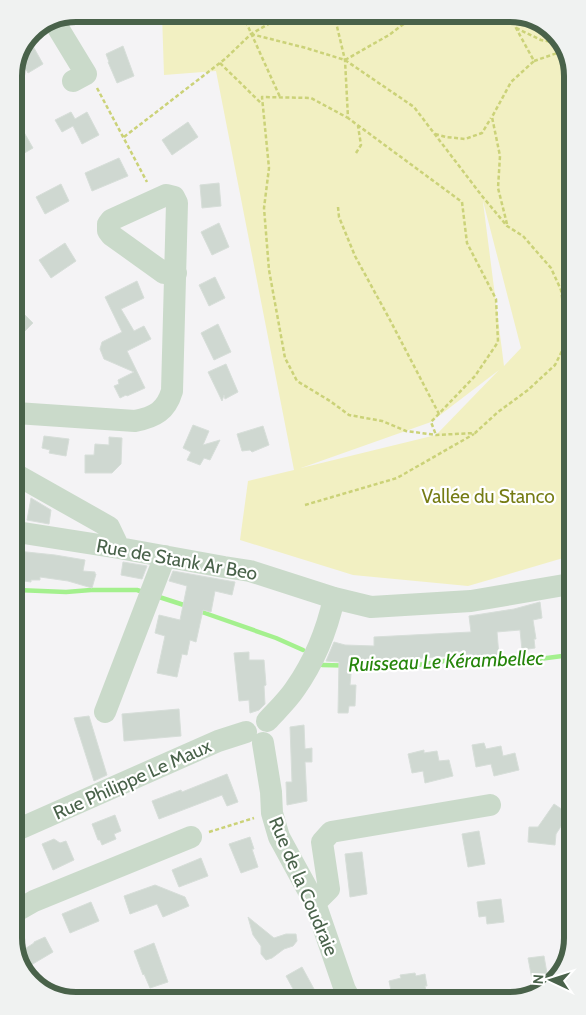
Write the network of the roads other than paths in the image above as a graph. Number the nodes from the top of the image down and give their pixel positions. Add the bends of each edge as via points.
1 (57, 26) edge
2 (79, 78) road end
3 (176, 274) junction
4 (23, 413) edge
5 (23, 478) edge
6 (22, 533) edge
7 (119, 548) junction
8 (165, 556) junction
9 (564, 585) edge
10 (334, 598) junction
11 (105, 712) dead end
12 (254, 738) junction
13 (490, 805) dead end
14 (22, 828) edge
15 (191, 837) road end
16 (315, 903) junction
17 (22, 908) edge
18 (347, 992) edge

1 - 2 street
3 - 3 street via 177,203 174,196 166,195 111,220 108,224 111,235 164,273
3 - 4 street via 172,391 163,409 151,417 135,421
5 - 7 street via 109,527
6 - 7 street, Rue de Stank Ar Beo
7 - 8 street, Rue de Stank Ar Beo
8 - 10 street, Rue de Stank Ar Beo via 250,571
8 - 11 street
9 - 10 street, Rue de Stank Ar Beo via 471,601 398,606 371,607
10 - 12 street, Rue Philippe Le Maux via 318,650 295,690 267,721 260,718 247,725
12 - 14 street, Rue Philippe Le Maux via 218,741
12 - 16 street, Rue de la Coudraie via 271,792 272,813 280,837
13 - 16 street via 331,832 322,842 329,889
15 - 17 street
16 - 18 street, Rue de la Coudraie

